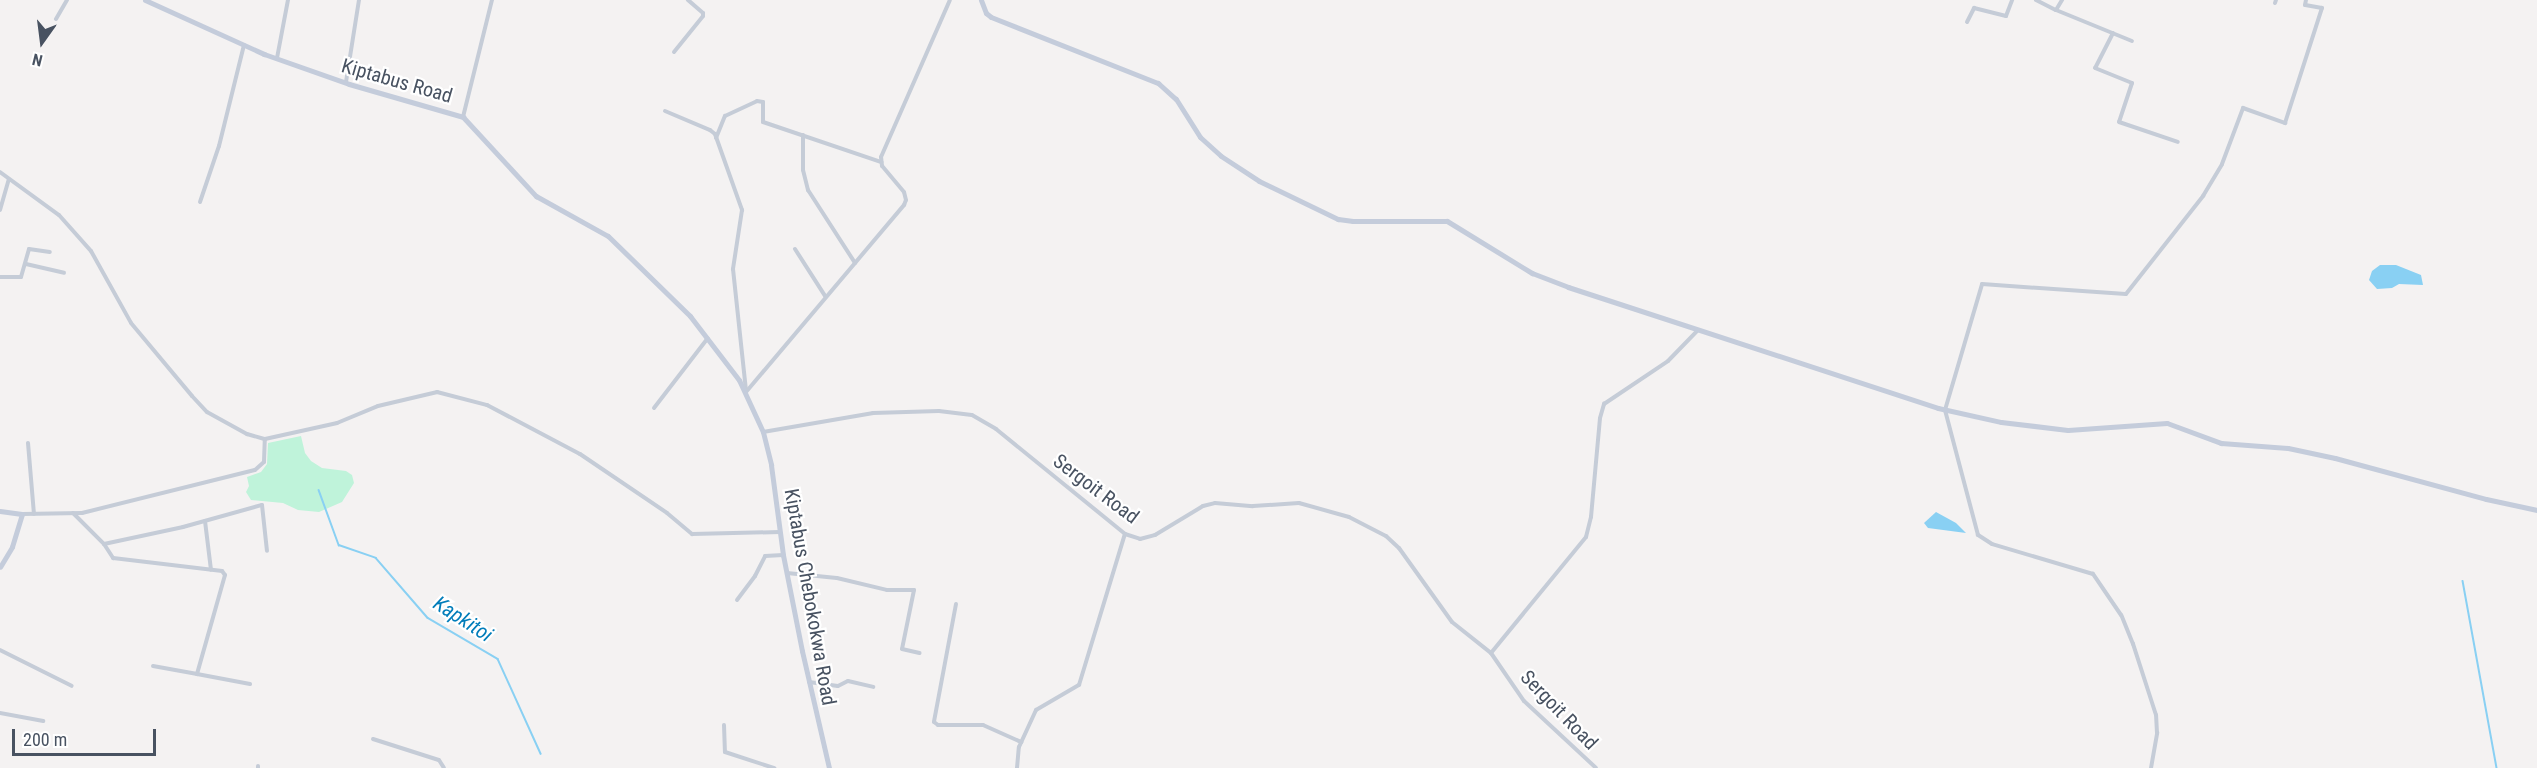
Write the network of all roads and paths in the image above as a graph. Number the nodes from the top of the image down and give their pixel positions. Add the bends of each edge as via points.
1 (67, 0) edge
2 (145, 0) edge
3 (288, 0) edge
4 (359, 0) edge
5 (492, 0) edge
6 (688, 0) edge
7 (950, 0) edge
8 (981, 0) edge
9 (2012, 0) edge
10 (2036, 0) edge
11 (2062, 0) edge
12 (2306, 0) edge
13 (2056, 10) junction
14 (56, 19) dead end
15 (1967, 22) dead end
16 (2113, 33) junction
17 (2132, 41) dead end
18 (244, 45) junction
19 (674, 51) dead end
20 (277, 58) junction
21 (346, 82) junction
22 (665, 111) dead end
23 (463, 117) junction
24 (803, 135) junction
25 (716, 138) junction
26 (2178, 142) dead end
27 (881, 162) junction
28 (0, 172) edge
29 (9, 179) junction
30 (200, 202) dead end
31 (0, 210) edge
32 (795, 249) dead end
33 (50, 252) dead end
34 (855, 262) junction
35 (26, 264) junction
36 (64, 273) dead end
37 (0, 277) edge
38 (825, 296) junction
39 (1698, 330) junction
40 (708, 338) junction
41 (746, 392) junction
42 (654, 408) dead end
43 (1945, 410) junction
44 (763, 432) junction
45 (265, 439) junction
46 (28, 443) dead end
47 (2537, 510) edge
48 (0, 511) edge
49 (73, 513) junction
50 (21, 514) junction
51 (34, 514) junction
52 (205, 521) junction
53 (781, 532) junction
54 (1125, 534) junction
55 (104, 544) junction
56 (267, 551) dead end
57 (783, 555) junction
58 (0, 567) edge
59 (211, 570) junction
60 (787, 573) junction
61 (736, 600) dead end
62 (956, 604) dead end
63 (0, 650) edge
64 (920, 653) dead end
65 (1491, 653) junction
66 (153, 666) dead end
67 (197, 674) junction
68 (809, 682) junction
69 (250, 684) dead end
70 (72, 686) dead end
71 (873, 687) dead end
72 (0, 712) edge
73 (44, 721) dead end
74 (724, 725) dead end
75 (373, 739) dead end
76 (1021, 742) junction
77 (444, 768) edge
78 (774, 768) edge
79 (829, 768) edge
80 (1017, 768) edge
81 (1596, 768) edge
82 (2151, 768) edge

1 - 14 street
2 - 18 street, Kiptabus Road
3 - 20 street
4 - 21 street
5 - 23 street
6 - 19 street via 704,13
7 - 27 street via 891,130
8 - 39 street via 991,17 1158,84 1176,99 1200,137 1221,156 1294,200 1345,220 1447,221 1532,273
9 - 15 street via 2006,16 1974,8
10 - 13 street
11 - 13 street
12 - 43 street via 2305,5 2322,8 2285,123 2243,108 2222,164 2203,196 2126,294 1982,284
13 - 16 street
16 - 17 street
16 - 26 street via 2095,68 2132,83 2119,122
18 - 20 street, Kiptabus Road
18 - 30 street via 219,146
20 - 21 street, Kiptabus Road
21 - 23 street, Kiptabus Road
22 - 25 street via 710,130
23 - 40 street, Kiptabus Road via 536,196 608,237
24 - 25 street via 763,122 763,102 757,101 725,116
24 - 27 street
24 - 34 street via 805,183
25 - 41 street via 742,210 733,269
27 - 34 street via 906,200
28 - 29 street
29 - 31 street
29 - 45 street via 59,215 91,250 130,323 207,412 247,434
32 - 38 street
33 - 35 street via 28,249
34 - 38 street
35 - 36 street
35 - 37 street via 21,277
38 - 41 street
39 - 43 street
39 - 65 street via 1668,361 1604,405 1586,537
40 - 41 street, Kiptabus Road
40 - 42 street
41 - 44 street, Kiptabus Road
43 - 47 street via 2068,430 2167,423 2221,443 2288,448
43 - 82 street via 1978,535 2003,547 2093,574 2121,615 2156,715
44 - 53 street, Kiptabus Chebokokwa Road
44 - 54 street, Sergoit Road via 873,413 947,411 972,415 996,429
45 - 49 street via 264,462 255,470
45 - 53 street via 338,423 378,406 436,392 487,405 580,454 692,534
46 - 51 street
48 - 50 street
49 - 51 street
49 - 55 street
50 - 51 street
50 - 58 street via 12,547
52 - 55 street
52 - 56 street via 262,505
52 - 59 street
53 - 57 street, Kiptabus Chebokokwa Road
54 - 65 street, Sergoit Road via 1140,539 1149,537 1215,503 1299,503 1328,510 1386,536 1407,556 1452,622
54 - 76 street via 1079,685 1036,710
55 - 59 street via 113,558
57 - 60 street, Kiptabus Chebokokwa Road
57 - 61 street via 765,556
59 - 67 street via 225,575
60 - 64 street via 837,578 887,590 914,590 902,649
60 - 68 street, Kiptabus Chebokokwa Road
62 - 76 street via 934,722 983,725
63 - 70 street
65 - 81 street, Sergoit Road via 1524,701
66 - 67 street
67 - 69 street
68 - 71 street via 841,686 848,681
68 - 79 street, Kiptabus Chebokokwa Road
72 - 73 street
74 - 78 street via 725,752
75 - 77 street via 439,760
76 - 80 street

